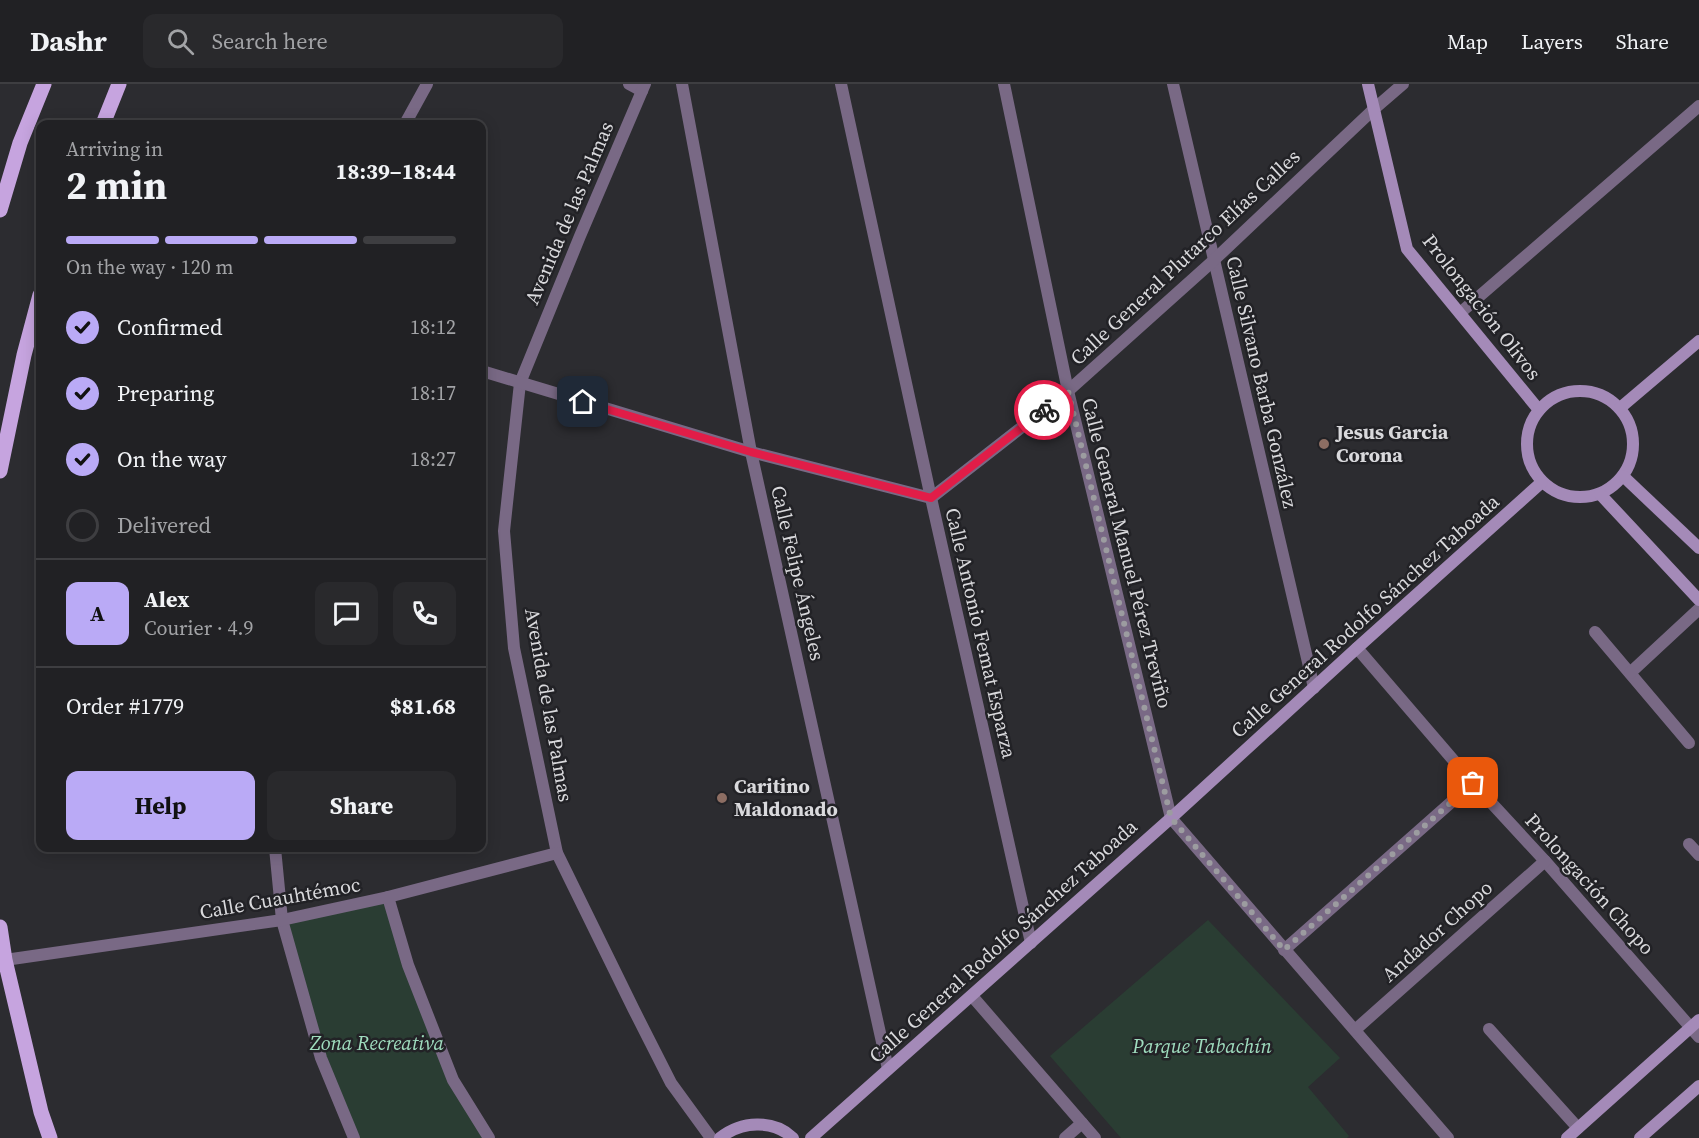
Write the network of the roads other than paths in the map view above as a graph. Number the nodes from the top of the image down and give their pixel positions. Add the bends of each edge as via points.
1 (45, 84) edge
2 (119, 84) edge
3 (427, 84) edge
4 (629, 84) edge
5 (682, 84) edge
6 (841, 84) edge
7 (1004, 84) edge
8 (1173, 84) edge
9 (1368, 84) edge
10 (1403, 84) edge
11 (643, 87) edge
12 (1699, 106) edge
13 (1374, 109) junction
14 (105, 120) edge
15 (407, 120) edge
16 (0, 210) edge
17 (1213, 261) junction
18 (36, 310) edge
19 (1460, 313) junction
20 (1699, 341) edge
21 (486, 372) edge
22 (520, 383) junction
23 (1068, 391) junction
24 (1620, 408) junction
25 (1539, 410) junction
26 (751, 452) junction
27 (0, 471) edge
28 (1623, 476) junction
29 (1542, 482) junction
30 (1600, 494) junction
31 (931, 498) junction
32 (1699, 548) edge
33 (1699, 600) edge
34 (1699, 609) edge
35 (1595, 632) dead end
36 (1357, 648) junction
37 (1630, 673) junction
38 (1314, 688) junction
39 (1689, 743) dead end
40 (1473, 783) junction
41 (1171, 818) junction
42 (1689, 844) dead end
43 (275, 852) edge
44 (557, 853) junction
45 (1699, 855) edge
46 (1545, 861) junction
47 (388, 897) junction
48 (282, 920) junction
49 (0, 927) edge
50 (1030, 943) junction
51 (1284, 950) junction
52 (5, 960) junction
53 (972, 996) junction
54 (1696, 1028) edge
55 (1489, 1029) dead end
56 (1355, 1030) junction
57 (888, 1069) junction
58 (1699, 1086) edge
59 (1082, 1123) junction
60 (1578, 1128) junction
61 (50, 1138) edge
62 (354, 1138) edge
63 (489, 1138) edge
64 (711, 1138) edge
65 (720, 1138) edge
66 (793, 1138) edge
67 (811, 1138) edge
68 (1065, 1138) edge
69 (1095, 1138) edge
70 (1448, 1138) edge
71 (1567, 1138) edge
72 (1640, 1138) edge

1 - 16 main road via 20,143
2 - 14 main road
3 - 15 street
4 - 11 street
5 - 26 street, Calle Felipe Ángeles
6 - 31 street, Calle Antonio Femat Esparza
7 - 23 street, Calle General Manuel Pérez Treviño
8 - 17 street, Calle Silvano Barba González
9 - 13 street, Prolongación Olivos
10 - 13 street, Calle General Plutarco Elías Calles
11 - 22 street, Avenida de las Palmas
12 - 19 street
13 - 17 street, Calle General Plutarco Elías Calles
13 - 19 street, Prolongación Olivos via 1407,249
17 - 23 street, Calle General Plutarco Elías Calles
17 - 38 street, Calle Silvano Barba González
18 - 27 main road
19 - 25 street, Prolongación Olivos
20 - 24 street
21 - 22 street
22 - 26 street
22 - 44 street, Avenida de las Palmas via 504,531 514,648
23 - 31 street, Calle General Plutarco Elías Calles
23 - 41 street, Calle General Manuel Pérez Treviño
24 - 25 street via 1589,391 1553,398
24 - 28 street via 1630,424 1634,442 1632,460
25 - 29 street via 1531,424 1527,455
26 - 31 street
26 - 57 street, Calle Felipe Ángeles
28 - 30 street
28 - 32 street
29 - 30 street via 1569,497
29 - 36 street, Calle General Rodolfo Sánchez Taboada
30 - 33 street
31 - 50 street, Calle Antonio Femat Esparza
34 - 37 street
35 - 37 street
36 - 38 street, Calle General Rodolfo Sánchez Taboada
36 - 40 street, Prolongación Chopo
37 - 39 street
38 - 41 street, Calle General Rodolfo Sánchez Taboada
40 - 46 street, Prolongación Chopo
40 - 51 street
41 - 50 street, Calle General Rodolfo Sánchez Taboada
41 - 51 street
42 - 45 street
43 - 48 street
44 - 47 street, Calle Cuauhtémoc
44 - 64 street, Avenida de las Palmas via 671,1083
46 - 54 street, Prolongación Chopo
46 - 56 street, Andador Chopo
47 - 48 street, Calle Cuauhtémoc
47 - 63 street via 408,965 453,1080
48 - 52 street, Calle Cuauhtémoc
48 - 62 street via 321,1058
49 - 52 main road
50 - 53 street, Calle General Rodolfo Sánchez Taboada
51 - 56 street
52 - 61 main road
53 - 57 street, Calle General Rodolfo Sánchez Taboada
53 - 59 street
54 - 60 street
55 - 60 street
56 - 70 street
57 - 67 street, Calle General Rodolfo Sánchez Taboada
58 - 72 street
59 - 68 street
59 - 69 street
60 - 71 street
65 - 66 street via 746,1125 770,1125

